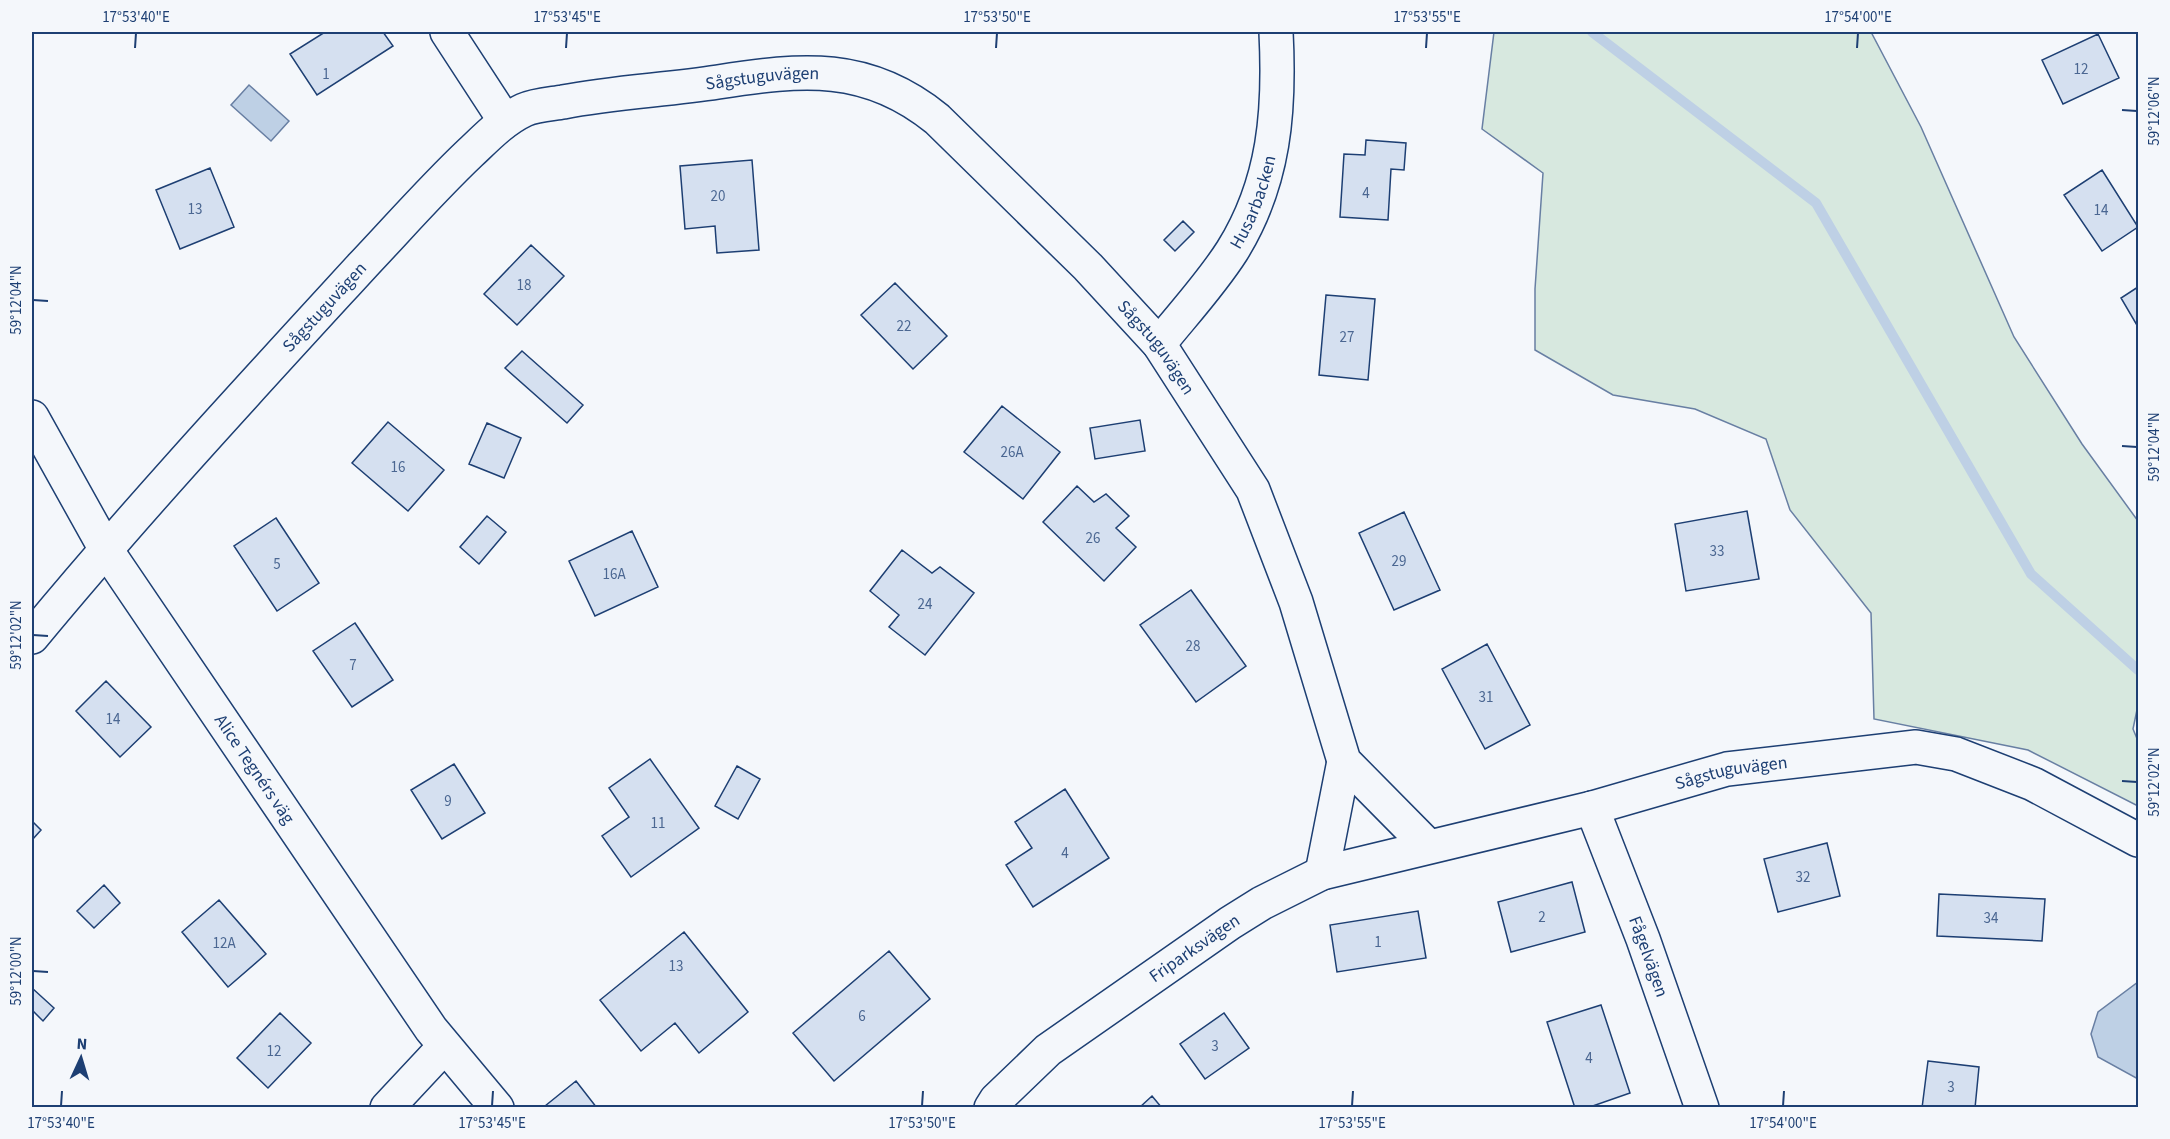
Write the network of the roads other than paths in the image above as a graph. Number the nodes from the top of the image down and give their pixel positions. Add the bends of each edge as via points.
1 (447, 32) edge
2 (1276, 32) edge
3 (505, 121) junction
4 (1159, 344) junction
5 (32, 417) edge
6 (105, 548) junction
7 (32, 637) edge
8 (1344, 761) junction
9 (1592, 808) junction
10 (2139, 840) edge
11 (1427, 846) junction
12 (1322, 873) junction
13 (444, 1047) junction
14 (387, 1107) edge
15 (497, 1107) edge
16 (991, 1107) edge
17 (1702, 1107) edge

1 - 3 street
2 - 4 street, Husarbacken via 1276,126 1254,210 1231,251
3 - 4 street, Sågstuguvägen via 527,108 576,99 773,74 817,71 852,75 884,86 937,119 1088,267
3 - 6 street, Sågstuguvägen via 443,178
4 - 8 street, Sågstuguvägen via 1253,490 1296,602
5 - 6 street, Alice Tegnérs väg
6 - 7 street, Sågstuguvägen
6 - 13 street, Alice Tegnérs väg
8 - 11 street, Sågstuguvägen
8 - 12 street, Sågstuguvägen
9 - 10 street, Sågstuguvägen via 1727,769 1916,747 1956,754 2033,784
9 - 11 street, Sågstuguvägen
9 - 17 street, Fågelvägen
11 - 12 street, Friparksvägen
12 - 16 street, Friparksvägen via 1230,923 1048,1050
13 - 14 street
13 - 15 street, Alice Tegnérs väg

